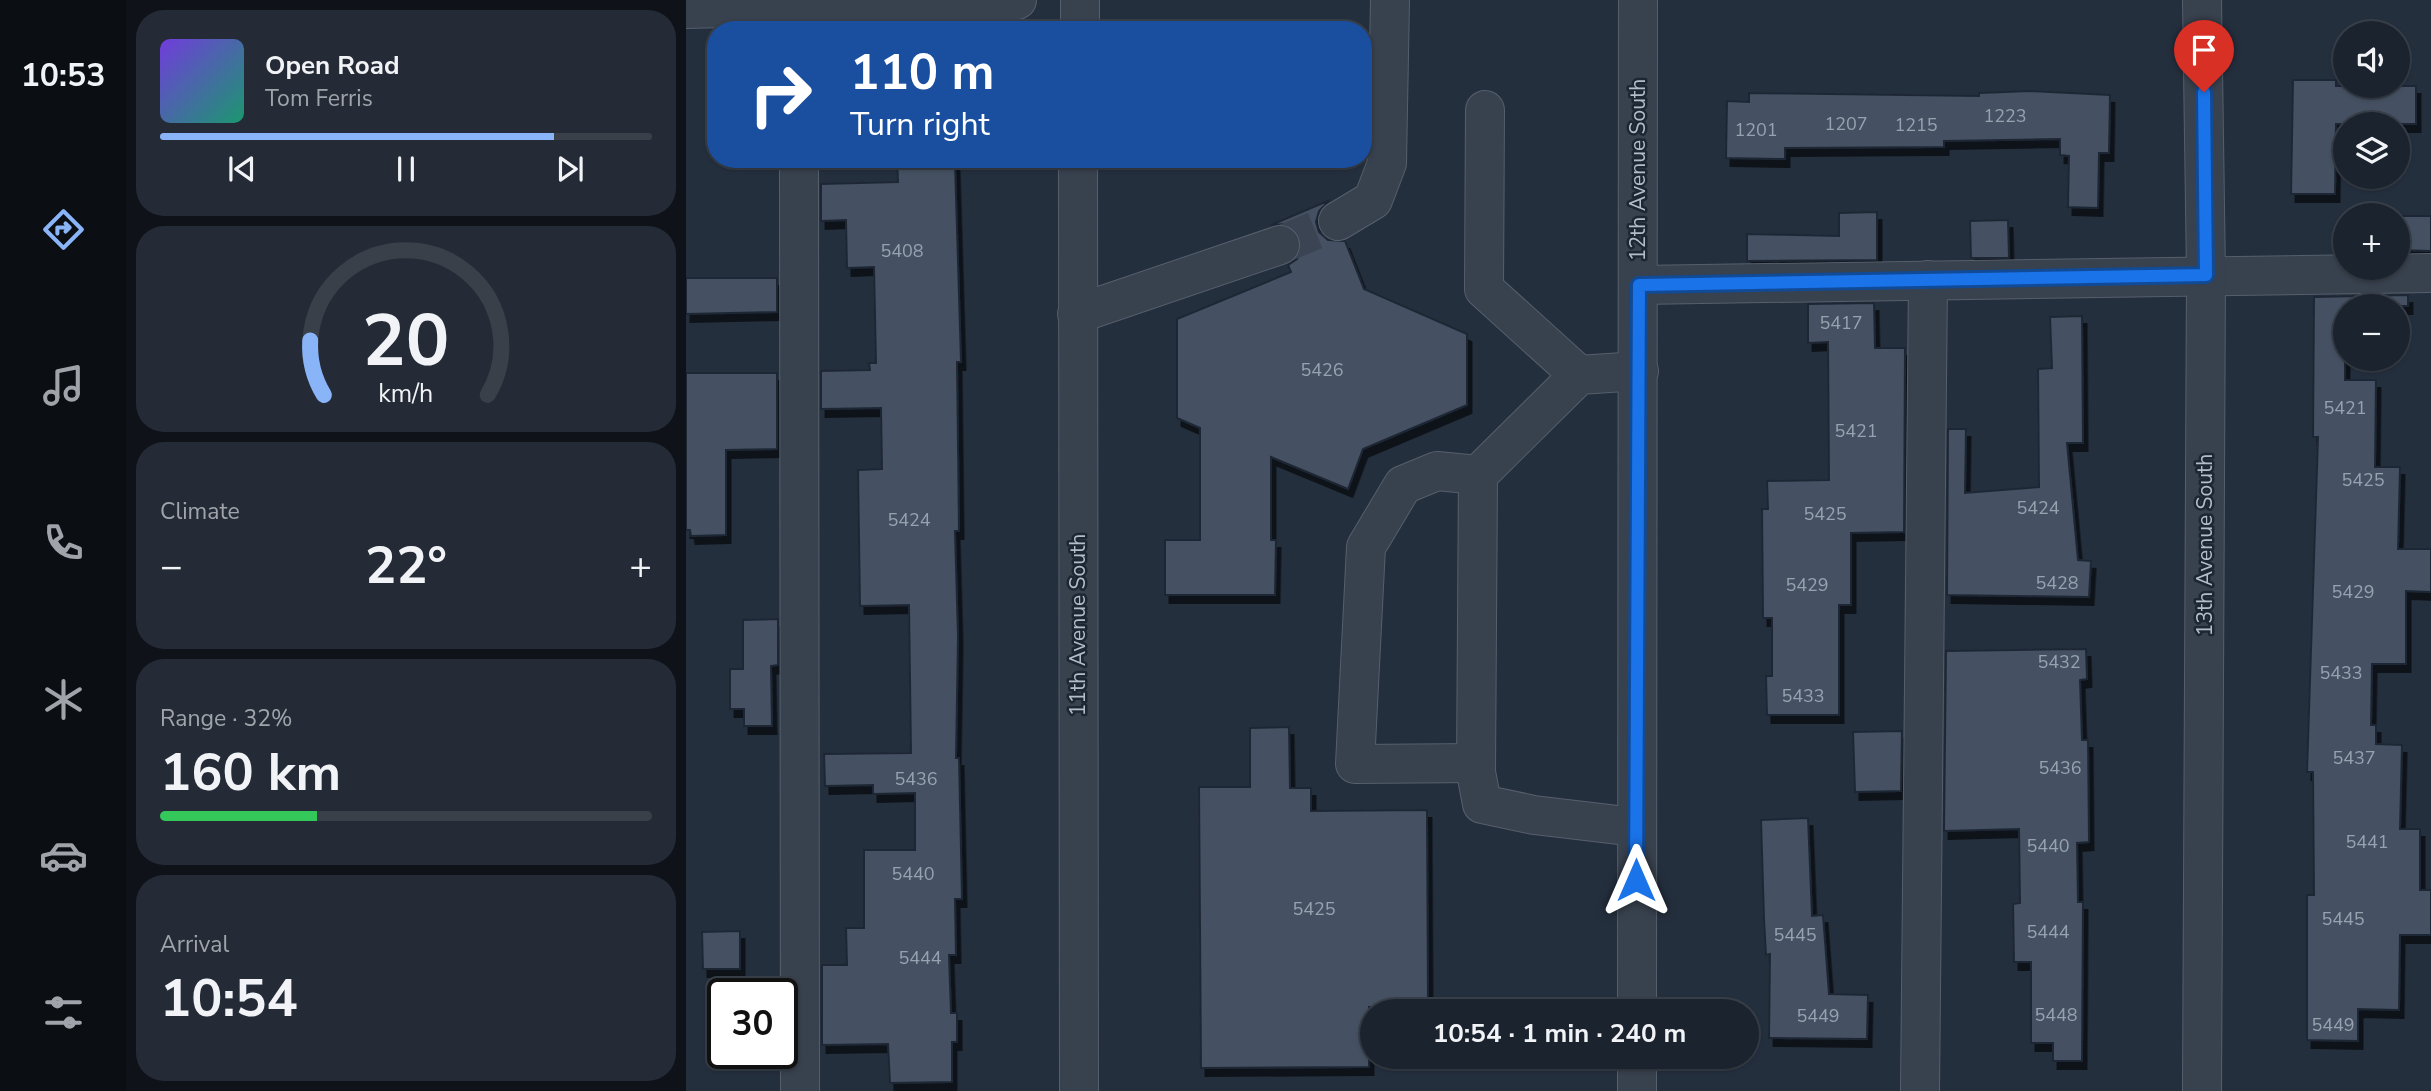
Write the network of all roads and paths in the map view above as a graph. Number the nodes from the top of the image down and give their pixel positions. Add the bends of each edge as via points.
1 (1017, 0) edge
2 (1080, 0) edge
3 (1390, 0) edge
4 (1638, 0) edge
5 (2202, 0) edge
6 (686, 9) edge
7 (800, 12) edge
8 (1080, 21) edge
9 (1485, 110) dead end
10 (799, 168) edge
11 (1079, 168) edge
12 (1338, 221) tunnel mouth
13 (1280, 245) tunnel mouth
14 (2431, 273) edge
15 (2206, 275) junction
16 (1928, 280) junction
17 (1639, 285) junction
18 (1077, 314) junction
19 (1639, 371) junction
20 (1579, 375) junction
21 (1478, 475) junction
22 (1476, 764) junction
23 (1635, 827) junction
24 (1637, 999) edge
25 (1637, 1069) edge
26 (800, 1091) edge
27 (1079, 1091) edge
28 (1637, 1091) edge
29 (1920, 1091) edge
30 (2202, 1091) edge

1 - 7 street
2 - 8 street
3 - 12 street via 1387,163 1374,200
4 - 17 street, 12th Avenue South
5 - 15 street, 13th Avenue South
6 - 7 street
9 - 20 street via 1483,289
10 - 26 street
11 - 18 street, 11th Avenue South
13 - 18 street
14 - 15 street
15 - 16 street
15 - 30 street, 13th Avenue South
16 - 17 street
16 - 29 street
17 - 19 street, 12th Avenue South
18 - 27 street, 11th Avenue South
19 - 20 street
19 - 23 street, 12th Avenue South
20 - 21 street
21 - 22 street
21 - 22 street via 1437,471 1403,485 1366,547 1355,764
22 - 23 street via 1482,804
23 - 24 street, 12th Avenue South
25 - 28 street

